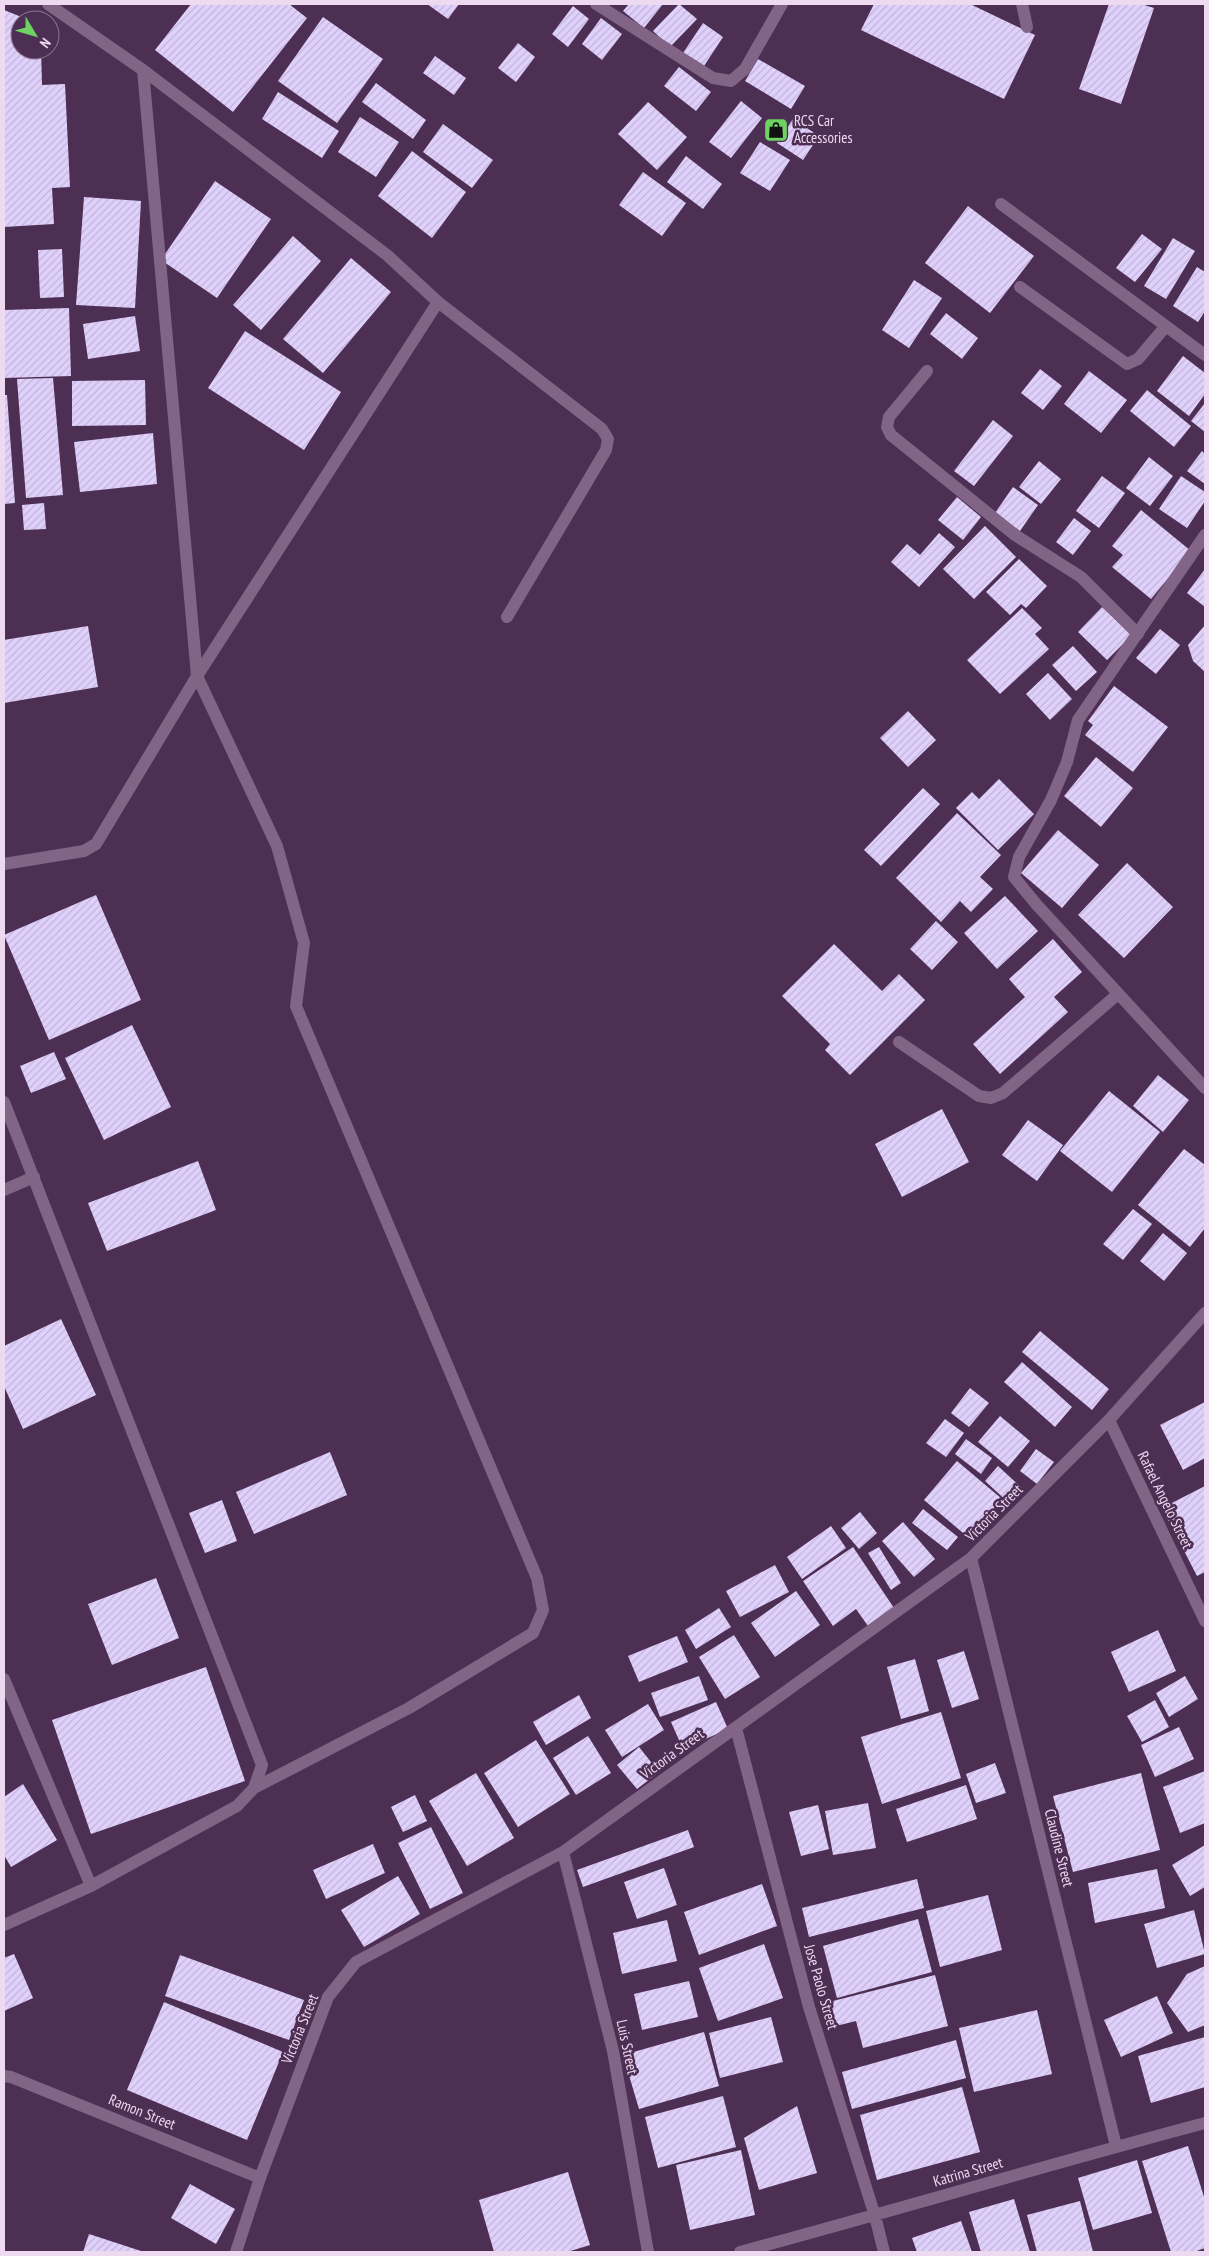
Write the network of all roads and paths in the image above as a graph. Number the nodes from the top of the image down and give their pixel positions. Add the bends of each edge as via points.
1 (48, 4) edge
2 (596, 4) edge
3 (782, 4) edge
4 (1022, 4) edge
5 (1027, 27) dead end
6 (143, 70) junction
7 (1000, 204) dead end
8 (1020, 287) dead end
9 (438, 302) junction
10 (1166, 326) junction
11 (1205, 355) edge
12 (927, 371) dead end
13 (1205, 535) edge
14 (507, 617) dead end
15 (1138, 634) junction
16 (197, 676) junction
17 (4, 864) edge
18 (1118, 994) junction
19 (899, 1042) dead end
20 (1205, 1088) edge
21 (4, 1102) edge
22 (34, 1177) junction
23 (4, 1190) edge
24 (1205, 1313) edge
25 (1109, 1420) junction
26 (971, 1558) junction
27 (1205, 1621) edge
28 (4, 1678) edge
29 (736, 1728) junction
30 (254, 1788) junction
31 (563, 1852) junction
32 (91, 1886) junction
33 (4, 1925) edge
34 (7, 2077) edge
35 (1205, 2124) edge
36 (1116, 2146) junction
37 (260, 2178) junction
38 (875, 2216) junction
39 (236, 2252) edge
40 (648, 2252) edge
41 (740, 2252) edge
42 (884, 2252) edge

1 - 6 street
2 - 3 street via 713,78 731,81 745,69
4 - 5 street
6 - 9 street via 387,255
6 - 16 street
7 - 10 street
8 - 10 street via 1128,364 1138,359
9 - 14 street via 602,429 608,439 606,450
9 - 16 street
10 - 11 street
12 - 15 street via 890,417 887,427 891,435 1015,535 1081,577
13 - 15 street
15 - 18 street via 1078,720 1067,762 1051,800 1019,857 1014,877
16 - 17 street via 96,844 84,851
16 - 30 street via 277,846 304,942 296,1006 537,1578 543,1610 533,1633 409,1708
18 - 19 street via 1003,1093 991,1098 979,1096
18 - 20 street
21 - 22 street
22 - 23 street
22 - 30 street via 262,1765
24 - 25 street, Victoria Street
25 - 26 street, Victoria Street
25 - 27 street, Rafael Angelo Street
26 - 29 street, Victoria Street
26 - 36 street, Claudine Street
28 - 32 street
29 - 31 street, Victoria Street
29 - 38 street, Jose Paolo Street via 809,2007
30 - 32 street via 237,1806
31 - 37 street, Victoria Street via 356,1962 328,1998
31 - 40 street, Luis Street via 613,2051
32 - 33 street
34 - 37 street, Ramon Street
35 - 36 street, Katrina Street
36 - 38 street, Katrina Street
37 - 39 street, Victoria Street
38 - 41 street, Katrina Street
38 - 42 street, Jose Paolo Street

